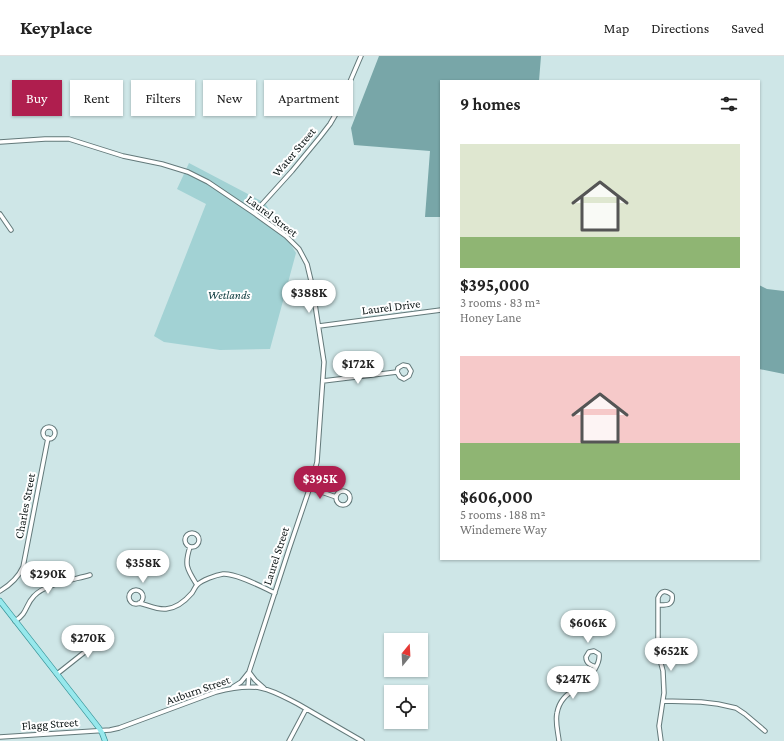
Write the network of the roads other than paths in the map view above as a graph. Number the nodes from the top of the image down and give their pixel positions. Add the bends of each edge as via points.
1 (361, 56) edge
2 (0, 142) edge
3 (254, 213) junction
4 (0, 214) edge
5 (11, 230) dead end
6 (440, 310) edge
7 (319, 326) junction
8 (397, 372) junction
9 (323, 381) junction
10 (48, 438) dead end
11 (310, 488) junction
12 (336, 497) junction
13 (190, 547) dead end
14 (90, 575) dead end
15 (197, 585) junction
16 (0, 592) edge
17 (275, 593) junction
18 (0, 601) edge
19 (139, 603) junction
20 (658, 605) junction
21 (15, 621) junction
22 (110, 632) dead end
23 (596, 667) junction
24 (249, 672) junction
25 (57, 674) junction
26 (248, 687) junction
27 (231, 688) junction
28 (271, 691) junction
29 (663, 700) junction
30 (306, 709) junction
31 (101, 730) junction
32 (765, 731) dead end
33 (0, 737) edge
34 (105, 741) edge
35 (289, 741) edge
36 (362, 741) edge
37 (559, 741) edge
38 (661, 741) edge

1 - 3 street, Water Street via 330,124
2 - 3 street, Laurel Street via 69,139 123,156 162,164 198,176
3 - 7 street, Laurel Street via 289,239 302,254 309,271
4 - 5 street
6 - 7 street, Laurel Drive
7 - 9 street, Laurel Street via 324,362
8 - 8 street via 403,364 411,371 404,379
8 - 9 street
9 - 11 street, Laurel Street via 318,454
10 - 16 street, Charles Street via 23,567 15,580
11 - 12 street
11 - 17 street, Laurel Street
12 - 12 street via 336,502 340,505 345,506 349,503 350,496 347,492 339,492
13 - 15 street via 187,564
14 - 21 street via 37,592 21,618
15 - 17 street via 212,576 224,574
15 - 19 street via 186,600 177,606 167,609
17 - 24 street, Laurel Street
18 - 21 main road
19 - 19 street via 142,600 142,593 132,591 129,594 130,601
20 - 20 street via 658,598 662,592 672,595 670,604
20 - 29 street via 658,652 664,678
21 - 25 main road
22 - 25 street
23 - 23 street via 599,654 589,652 587,662
23 - 37 street via 587,680 567,695 559,706 556,724
24 - 26 street, Laurel Street
24 - 27 street, Laurel Street via 242,682
24 - 28 street via 257,682
25 - 31 main road
26 - 27 street, Auburn Street
26 - 28 street, Auburn Street
27 - 31 street, Auburn Street via 123,727
28 - 30 street, Auburn Street
29 - 32 street via 707,702 736,708
29 - 38 street
30 - 35 street
30 - 36 street, Auburn Street
31 - 33 street, Flagg Street
31 - 34 main road

